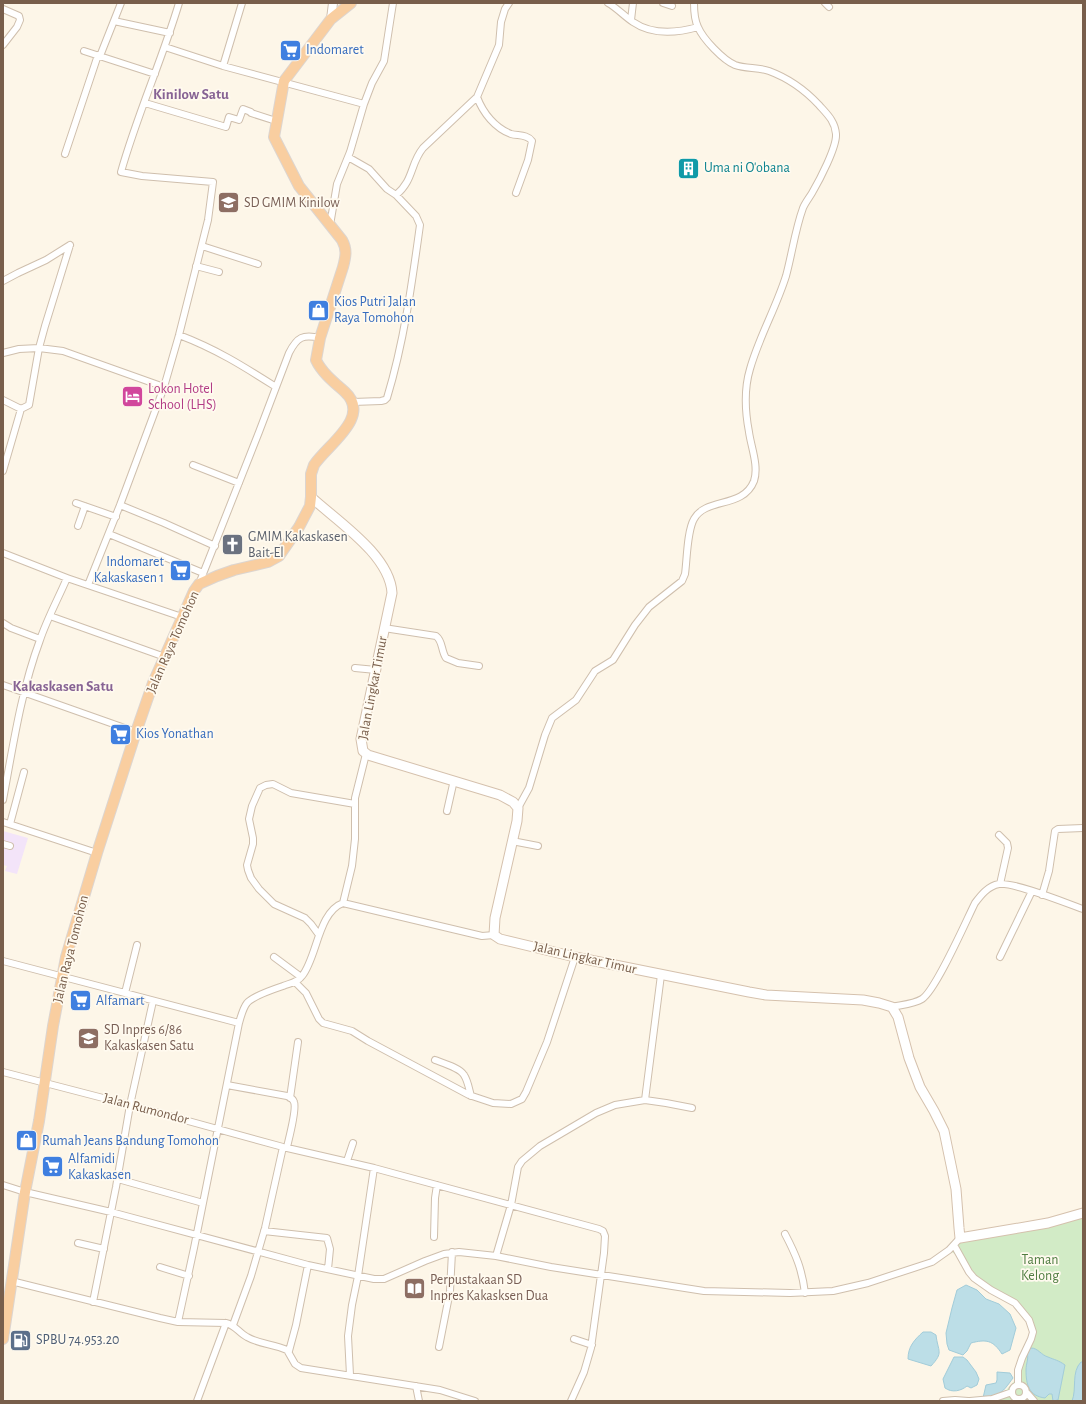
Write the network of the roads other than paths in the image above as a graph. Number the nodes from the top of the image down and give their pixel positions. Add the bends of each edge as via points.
1 (121, 3) edge
2 (179, 3) edge
3 (242, 3) edge
4 (333, 3) edge
5 (351, 3) edge
6 (393, 3) edge
7 (509, 3) edge
8 (608, 3) edge
9 (633, 3) edge
10 (663, 3) edge
11 (694, 3) edge
12 (672, 6) dead end
13 (3, 9) edge
14 (331, 18) junction
15 (631, 20) junction
16 (114, 21) junction
17 (698, 27) junction
18 (170, 33) junction
19 (3, 45) edge
20 (165, 47) junction
21 (84, 51) dead end
22 (99, 55) junction
23 (223, 66) junction
24 (155, 74) junction
25 (284, 81) junction
26 (477, 97) junction
27 (144, 103) junction
28 (364, 104) junction
29 (276, 121) junction
30 (65, 154) dead end
31 (348, 157) junction
32 (516, 193) dead end
33 (396, 195) junction
34 (330, 226) junction
35 (202, 246) junction
36 (258, 264) dead end
37 (196, 266) junction
38 (218, 272) dead end
39 (3, 282) edge
40 (180, 335) junction
41 (320, 338) junction
42 (39, 348) junction
43 (3, 353) edge
44 (164, 387) junction
45 (276, 387) junction
46 (3, 400) edge
47 (353, 402) junction
48 (22, 409) junction
49 (192, 465) dead end
50 (3, 471) edge
51 (239, 483) junction
52 (311, 497) junction
53 (76, 502) dead end
54 (120, 505) junction
55 (85, 506) junction
56 (116, 517) junction
57 (78, 526) dead end
58 (109, 534) junction
59 (215, 546) junction
60 (3, 553) edge
61 (203, 573) junction
62 (67, 578) junction
63 (199, 584) junction
64 (88, 585) junction
65 (50, 616) junction
66 (182, 617) junction
67 (3, 623) edge
68 (384, 628) junction
69 (40, 639) junction
70 (165, 657) junction
71 (479, 666) dead end
72 (355, 668) dead end
73 (376, 670) junction
74 (3, 685) edge
75 (24, 692) junction
76 (136, 732) junction
77 (366, 754) junction
78 (24, 772) dead end
79 (454, 780) junction
80 (3, 800) edge
81 (355, 804) junction
82 (518, 808) junction
83 (447, 811) dead end
84 (3, 822) edge
85 (10, 824) junction
86 (1083, 828) edge
87 (999, 836) dead end
88 (512, 841) junction
89 (3, 844) edge
90 (10, 846) dead end
91 (538, 846) dead end
92 (97, 854) junction
93 (1000, 884) junction
94 (1032, 891) junction
95 (1042, 894) junction
96 (343, 903) junction
97 (1083, 909) edge
98 (319, 935) junction
99 (494, 936) junction
100 (137, 945) dead end
101 (274, 957) dead end
102 (575, 957) junction
103 (1000, 957) dead end
104 (3, 961) edge
105 (661, 975) junction
106 (62, 976) junction
107 (301, 977) junction
108 (295, 982) junction
109 (125, 993) junction
110 (153, 1001) junction
111 (892, 1007) junction
112 (239, 1023) junction
113 (298, 1042) dead end
114 (435, 1060) dead end
115 (3, 1072) edge
116 (45, 1083) junction
117 (227, 1085) junction
118 (471, 1096) junction
119 (290, 1098) junction
120 (645, 1100) junction
121 (130, 1105) junction
122 (692, 1108) dead end
123 (218, 1128) junction
124 (353, 1143) dead end
125 (285, 1147) junction
126 (347, 1161) junction
127 (374, 1168) junction
128 (118, 1179) junction
129 (3, 1185) edge
130 (437, 1185) junction
131 (25, 1192) junction
132 (203, 1203) junction
133 (511, 1205) junction
134 (111, 1212) junction
135 (1083, 1213) edge
136 (264, 1231) junction
137 (785, 1234) dead end
138 (197, 1236) junction
139 (434, 1237) dead end
140 (960, 1238) junction
141 (78, 1243) dead end
142 (954, 1245) junction
143 (104, 1249) junction
144 (258, 1252) junction
145 (452, 1252) junction
146 (496, 1256) junction
147 (308, 1265) junction
148 (160, 1267) dead end
149 (328, 1269) junction
150 (600, 1275) junction
151 (188, 1276) junction
152 (358, 1276) junction
153 (11, 1281) junction
154 (805, 1293) junction
155 (93, 1302) junction
156 (4, 1322) edge
157 (178, 1322) junction
158 (229, 1324) junction
159 (3, 1339) edge
160 (574, 1340) dead end
161 (592, 1345) junction
162 (439, 1346) dead end
163 (289, 1351) junction
164 (350, 1375) junction
165 (1018, 1385) junction
166 (416, 1386) junction
167 (1012, 1392) junction
168 (1027, 1393) junction
169 (197, 1401) edge
170 (419, 1401) edge
171 (475, 1401) edge
172 (571, 1401) edge
173 (943, 1401) edge
174 (969, 1401) edge
175 (1034, 1401) edge

1 - 16 street
2 - 18 street
3 - 23 street
4 - 14 street
5 - 14 highway
6 - 28 street via 384,61
7 - 26 street via 501,22 499,44
8 - 15 street
9 - 15 street
10 - 12 street
11 - 17 street
13 - 19 street via 19,16 20,20 18,27
14 - 25 highway
15 - 17 street via 644,27 665,31 684,31
16 - 18 street
16 - 22 street
17 - 82 street via 726,60 735,65 768,70 797,85 830,117 836,137 829,159 804,206 786,276 758,344 747,381 748,431 756,470 752,485 738,498 704,508 694,518 682,580 649,607 613,660 595,671 576,700 552,718 529,788
18 - 20 street
20 - 23 street
20 - 24 street
21 - 22 street
22 - 24 street
22 - 30 street
23 - 25 street
24 - 27 street
25 - 28 street
25 - 29 highway
26 - 32 street via 484,113 493,122 511,134 529,137 532,141
26 - 33 street via 423,148 408,182
27 - 29 street via 226,127 229,117 239,120 243,109
27 - 35 street via 121,172 213,182
28 - 31 street
29 - 34 highway via 276,143 299,186
31 - 33 street via 369,169
31 - 34 street via 337,184
33 - 47 street via 416,216 420,225 404,327 387,398 381,401
34 - 41 highway via 346,247 346,255
35 - 36 street
35 - 37 street
37 - 38 street
37 - 40 street
39 - 42 street via 70,245
40 - 44 street
40 - 45 street via 226,356
41 - 45 street via 308,336 294,343
41 - 47 highway via 317,364
42 - 43 street
42 - 44 street via 64,351
42 - 48 street via 29,405
44 - 54 street
45 - 51 street
46 - 48 street
47 - 52 highway, Jalan Raya Tomohon via 351,422 314,465 311,474
48 - 50 street
49 - 51 street
51 - 59 street
52 - 63 highway, Jalan Raya Tomohon via 306,513 279,556 268,562 234,570
52 - 68 main road, Jalan Lingkar Timur via 359,539 382,564 389,578 392,593
53 - 55 street
54 - 56 street
54 - 59 street
55 - 56 street
55 - 57 street
56 - 58 street
58 - 61 street
58 - 64 street
59 - 61 street
60 - 62 street
61 - 63 street
62 - 64 street
62 - 65 street
63 - 66 highway, Jalan Raya Tomohon
64 - 66 street
65 - 69 street
65 - 70 street
66 - 70 highway, Jalan Raya Tomohon
67 - 69 street
68 - 71 street via 436,636 446,658 458,663
68 - 73 main road, Jalan Lingkar Timur
69 - 75 street
70 - 76 highway, Jalan Raya Tomohon
72 - 73 street
73 - 77 main road, Jalan Lingkar Timur via 361,739
74 - 75 street
75 - 76 street
75 - 80 street
76 - 92 highway, Jalan Raya Tomohon
77 - 79 main road, Jalan Lingkar Timur
77 - 81 street
78 - 85 street
79 - 82 main road, Jalan Lingkar Timur via 500,795
79 - 83 street
81 - 96 street via 352,866
81 - 98 street via 291,793 269,784 260,788 250,813 253,844 247,865 251,878 274,904 305,918
82 - 88 main road
84 - 85 street
85 - 92 street
86 - 95 street via 1058,828 1055,831 1049,871
87 - 93 street via 1007,843 1008,848
88 - 91 street
88 - 99 main road via 495,918
89 - 90 street
92 - 106 highway, Jalan Raya Tomohon via 70,940
93 - 94 street
93 - 111 street via 988,889 975,903 926,995 917,1001
94 - 95 street
94 - 103 street
95 - 97 street
96 - 98 street via 326,918
96 - 99 street via 482,936
98 - 107 street via 308,968
99 - 102 main road, Jalan Lingkar Timur
100 - 109 street
101 - 107 street
102 - 105 main road, Jalan Lingkar Timur
102 - 118 street via 547,1042 522,1099 511,1104 493,1104
104 - 106 street
105 - 111 main road, Jalan Lingkar Timur via 766,995 857,999
105 - 120 street
106 - 109 street
106 - 116 highway, Jalan Raya Tomohon
107 - 108 street
108 - 112 street via 248,1002
108 - 118 street via 306,993 323,1023 356,1034
109 - 110 street
110 - 112 street
110 - 121 street
111 - 140 main road via 898,1017 920,1087 944,1131 956,1189
112 - 117 street
113 - 119 street
114 - 118 street via 464,1074
115 - 116 street, Jalan Rumondor
116 - 121 street, Jalan Rumondor
116 - 131 highway, Jalan Raya Tomohon
117 - 119 street
117 - 123 street
119 - 125 street via 294,1101 294,1110
120 - 122 street
120 - 133 street via 615,1105 531,1153 518,1167
121 - 123 street, Jalan Rumondor
121 - 128 street
123 - 125 street, Jalan Rumondor
123 - 132 street
124 - 126 street
125 - 126 street, Jalan Rumondor
125 - 136 street
126 - 127 street, Jalan Rumondor
127 - 130 street, Jalan Rumondor
127 - 152 street
128 - 132 street
128 - 134 street
129 - 131 street
130 - 133 street, Jalan Rumondor
130 - 139 street
131 - 134 street
131 - 153 highway, Jalan Raya Tomohon
132 - 138 street
133 - 146 street
133 - 150 street, Jalan Rumondor via 603,1232 604,1253
134 - 138 street
134 - 143 street
135 - 140 main road via 1048,1223
136 - 144 street
136 - 149 street via 327,1238 330,1249
137 - 154 street via 798,1261
138 - 144 street
138 - 151 street
140 - 142 street
141 - 143 street
142 - 154 street via 932,1262 868,1283 842,1290
142 - 165 street via 974,1278 1015,1303 1029,1320 1031,1339 1018,1370
143 - 155 street
144 - 147 street
144 - 158 street via 251,1276
145 - 146 street
145 - 152 street via 425,1260 384,1279
145 - 162 street via 450,1290
146 - 150 street
147 - 149 street
147 - 163 street
148 - 151 street
149 - 152 street
150 - 154 street via 710,1291
150 - 161 street
151 - 157 street
152 - 164 street via 348,1336
153 - 155 street
153 - 156 highway, Jalan Raya Tomohon
155 - 157 street
156 - 159 highway, Jalan Raya Tomohon
157 - 158 street
158 - 163 street via 247,1337
158 - 169 street
160 - 161 street
161 - 172 street
163 - 164 street via 298,1367
164 - 166 street
165 - 167 street
165 - 168 street via 1024,1386
166 - 170 street
166 - 171 street via 440,1390
167 - 168 street via 1013,1397 1020,1400
167 - 174 street via 992,1399
168 - 175 street
173 - 174 street

